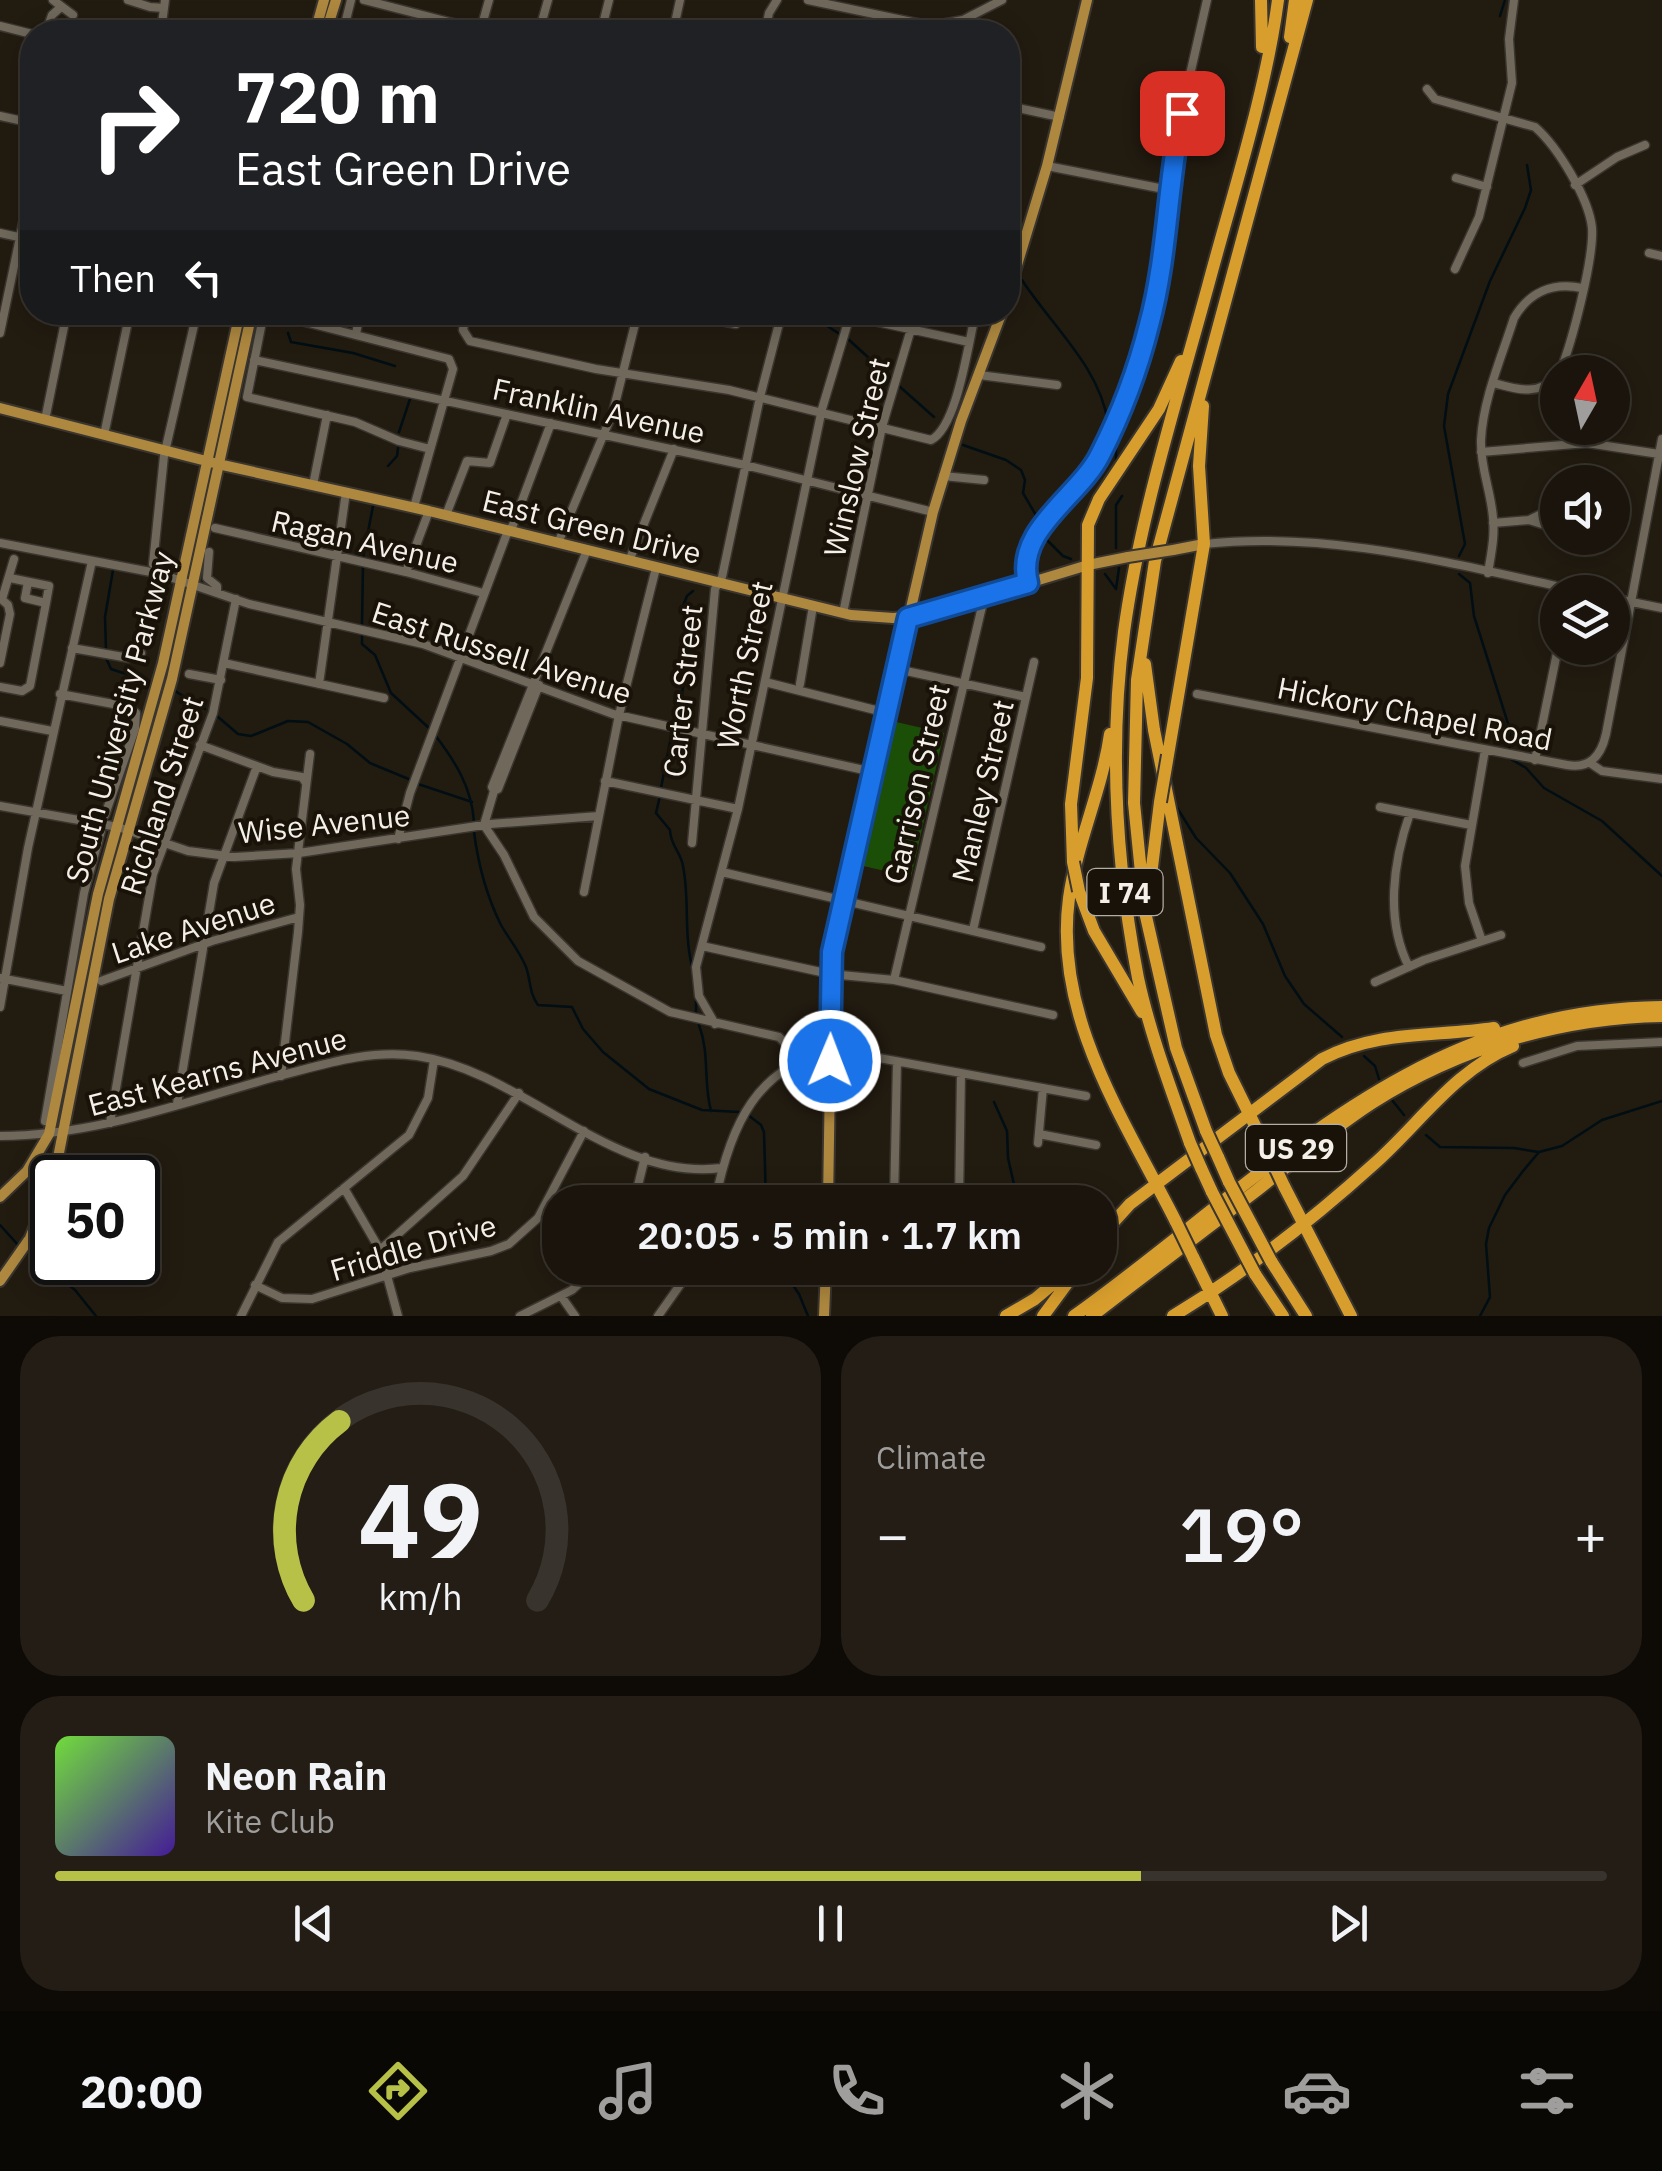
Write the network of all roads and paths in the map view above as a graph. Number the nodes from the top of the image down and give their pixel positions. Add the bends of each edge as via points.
1 (128, 0) edge
2 (364, 0) edge
3 (808, 0) edge
4 (1002, 0) edge
5 (1207, 0) edge
6 (1261, 0) edge
7 (1278, 0) edge
8 (1295, 0) edge
9 (1308, 0) edge
10 (1514, 0) edge
11 (1083, 1) edge
12 (57, 4) edge
13 (165, 4) edge
14 (72, 15) dead end
15 (438, 20) edge
16 (903, 20) edge
17 (963, 20) edge
18 (1284, 79) junction
19 (1427, 89) dead end
20 (1259, 90) junction
21 (1020, 109) edge
22 (1504, 116) junction
23 (1060, 117) junction
24 (1646, 145) dead end
25 (1047, 166) junction
26 (1456, 178) dead end
27 (1576, 185) junction
28 (1486, 187) junction
29 (1170, 190) junction
30 (0, 233) edge
31 (20, 237) joint
32 (1649, 253) dead end
33 (1021, 254) joint
34 (1662, 256) edge
35 (1020, 257) edge
36 (1455, 269) dead end
37 (1582, 288) junction
38 (1206, 293) junction
39 (64, 325) edge
40 (127, 325) edge
41 (194, 325) edge
42 (238, 325) edge
43 (249, 325) edge
44 (262, 325) edge
45 (319, 325) edge
46 (358, 325) edge
47 (465, 325) edge
48 (635, 325) edge
49 (779, 325) edge
50 (847, 325) edge
51 (892, 325) edge
52 (912, 325) edge
53 (973, 325) edge
54 (997, 325) edge
55 (1218, 325) junction
56 (911, 330) junction
57 (0, 333) edge
58 (356, 334) junction
59 (968, 342) junction
60 (1564, 355) edge
61 (254, 360) junction
62 (623, 374) junction
63 (978, 376) junction
64 (1494, 383) junction
65 (1058, 385) dead end
66 (1540, 388) edge
67 (760, 398) junction
68 (445, 401) junction
69 (0, 408) edge
70 (821, 412) junction
71 (507, 414) junction
72 (327, 415) junction
73 (45, 420) junction
74 (552, 424) junction
75 (882, 427) junction
76 (104, 434) junction
77 (603, 434) junction
78 (1662, 439) edge
79 (430, 449) junction
80 (166, 450) junction
81 (674, 450) junction
82 (1481, 452) junction
83 (1659, 454) junction
84 (213, 463) junction
85 (745, 465) junction
86 (943, 476) junction
87 (806, 480) junction
88 (984, 480) dead end
89 (313, 485) junction
90 (346, 492) junction
91 (868, 495) junction
92 (414, 507) junction
93 (429, 511) junction
94 (933, 512) junction
95 (446, 515) junction
96 (1528, 520) dead end
97 (1493, 522) junction
98 (215, 528) dead end
99 (510, 531) junction
100 (0, 543) edge
101 (558, 543) junction
102 (1204, 544) junction
103 (587, 550) junction
104 (208, 552) dead end
105 (337, 557) junction
106 (14, 558) dead end
107 (92, 561) junction
108 (629, 561) junction
109 (153, 564) dead end
110 (1088, 564) junction
111 (656, 568) junction
112 (406, 572) junction
113 (1488, 573) junction
114 (10, 578) junction
115 (28, 582) junction
116 (187, 583) junction
117 (719, 583) junction
118 (1028, 583) junction
119 (1540, 585) edge
120 (1148, 592) junction
121 (216, 593) junction
122 (482, 593) junction
123 (1, 598) edge
124 (781, 598) junction
125 (984, 598) junction
126 (236, 600) junction
127 (1632, 602) junction
128 (46, 603) junction
129 (813, 606) junction
130 (1662, 608) edge
131 (843, 613) junction
132 (908, 618) junction
133 (328, 621) junction
134 (1124, 633) junction
135 (72, 648) junction
136 (141, 653) dead end
137 (460, 656) junction
138 (1034, 662) dead end
139 (0, 663) edge
140 (224, 663) junction
141 (1555, 665) edge
142 (896, 670) junction
143 (189, 674) dead end
144 (220, 680) junction
145 (765, 682) junction
146 (319, 684) junction
147 (536, 684) junction
148 (800, 684) dead end
149 (962, 684) junction
150 (0, 687) edge
151 (60, 694) junction
152 (1197, 694) dead end
153 (384, 698) dead end
154 (1026, 698) junction
155 (887, 712) junction
156 (618, 716) junction
157 (0, 721) edge
158 (52, 731) junction
159 (700, 732) junction
160 (752, 744) junction
161 (200, 745) junction
162 (1485, 750) junction
163 (310, 754) dead end
164 (1536, 760) junction
165 (1590, 762) junction
166 (257, 766) junction
167 (874, 772) junction
168 (1662, 779) edge
169 (605, 781) junction
170 (306, 783) junction
171 (694, 800) junction
172 (0, 806) edge
173 (1380, 807) dead end
174 (738, 809) junction
175 (35, 813) junction
176 (1410, 813) junction
177 (105, 816) dead end
178 (599, 816) junction
179 (1471, 825) junction
180 (484, 826) junction
181 (123, 829) junction
182 (101, 831) dead end
183 (398, 839) junction
184 (163, 842) junction
185 (692, 843) dead end
186 (298, 852) junction
187 (224, 856) junction
188 (722, 872) junction
189 (584, 892) dead end
190 (844, 901) junction
191 (909, 915) junction
192 (299, 917) junction
193 (973, 930) junction
194 (1500, 935) dead end
195 (1482, 941) junction
196 (203, 945) junction
197 (702, 946) junction
198 (1041, 947) dead end
199 (1408, 967) junction
200 (136, 968) junction
201 (830, 974) junction
202 (2, 979) edge
203 (894, 980) junction
204 (101, 981) dead end
205 (1375, 982) dead end
206 (66, 991) junction
207 (1162, 995) junction
208 (0, 1007) edge
209 (1662, 1007) edge
210 (1053, 1016) dead end
211 (1662, 1016) edge
212 (715, 1024) junction
213 (1546, 1025) junction
214 (1662, 1042) edge
215 (831, 1052) junction
216 (434, 1060) junction
217 (898, 1062) junction
218 (798, 1063) junction
219 (1161, 1063) junction
220 (1523, 1063) dead end
221 (961, 1073) junction
222 (280, 1076) junction
223 (1043, 1088) junction
224 (518, 1093) junction
225 (1086, 1096) dead end
226 (178, 1104) junction
227 (1250, 1115) junction
228 (44, 1121) dead end
229 (110, 1122) junction
230 (584, 1131) junction
231 (64, 1132) junction
232 (49, 1134) junction
233 (0, 1136) edge
234 (1096, 1145) dead end
235 (59, 1155) edge
236 (645, 1157) junction
237 (721, 1168) junction
238 (1157, 1184) junction
239 (638, 1185) edge
240 (718, 1185) edge
241 (828, 1185) edge
242 (894, 1185) edge
243 (958, 1185) edge
244 (344, 1188) junction
245 (0, 1197) edge
246 (1117, 1218) edge
247 (1302, 1225) junction
248 (30, 1238) edge
249 (380, 1250) junction
250 (387, 1276) junction
251 (0, 1281) edge
252 (256, 1285) junction
253 (575, 1285) edge
254 (680, 1285) edge
255 (825, 1285) edge
256 (1054, 1285) edge
257 (1063, 1285) edge
258 (1210, 1293) junction
259 (561, 1296) junction
260 (242, 1316) edge
261 (398, 1316) edge
262 (520, 1316) edge
263 (575, 1316) edge
264 (658, 1316) edge
265 (824, 1316) edge
266 (1006, 1316) edge
267 (1042, 1316) edge
268 (1074, 1316) edge
269 (1092, 1316) edge
270 (1173, 1316) edge
271 (1222, 1316) edge
272 (1284, 1316) edge
273 (1306, 1316) edge
274 (1351, 1316) edge

1 - 13 street
2 - 15 street
3 - 16 street
4 - 17 street
5 - 29 street
6 - 20 highway
7 - 20 highway, I 74
8 - 18 highway, I 74
9 - 18 highway
10 - 22 street via 1512,83
11 - 23 main road
12 - 14 street
18 - 55 highway, I 74
19 - 22 street via 1435,99
20 - 38 highway, I 74
21 - 23 street
22 - 27 street via 1546,136
22 - 28 street
23 - 25 main road
24 - 27 street
25 - 29 street
25 - 33 main road
26 - 28 street
27 - 37 street via 1592,230
28 - 36 street
29 - 118 street via 1139,360 1099,458 1032,540
30 - 31 street
31 - 57 street
32 - 34 street
33 - 35 main road
37 - 60 street
37 - 64 street via 1549,288 1524,304
38 - 110 highway via 1159,410 1094,509 1086,534
38 - 134 highway, I 74 via 1148,512
39 - 73 street
40 - 76 street
41 - 80 street
42 - 84 main road, South University Parkway
43 - 84 main road, South University Parkway
44 - 61 street
45 - 58 street
46 - 58 street
47 - 62 street via 465,336 491,346
48 - 62 street
49 - 67 street, Carter Street
50 - 70 street, Worth Street
51 - 56 street
52 - 56 street, Winslow Street
53 - 59 street
54 - 63 main road
55 - 102 highway via 1200,433
55 - 120 highway, I 74
56 - 59 street
56 - 75 street, Winslow Street
58 - 68 street via 450,359
59 - 75 street via 940,435 932,440
61 - 68 street, Franklin Avenue
61 - 72 street via 247,397
62 - 67 street
62 - 77 street
63 - 65 street
63 - 86 main road
64 - 66 street
64 - 82 street
67 - 70 street
67 - 85 street, Carter Street
68 - 71 street, Franklin Avenue
68 - 79 street
69 - 73 main road, East Green Drive
70 - 75 street
70 - 87 street, Worth Street
71 - 74 street, Franklin Avenue
71 - 95 street via 490,463 467,460
72 - 79 street
72 - 89 street
73 - 76 main road, East Green Drive
74 - 77 street, Franklin Avenue
74 - 99 street
75 - 91 street, Winslow Street
76 - 80 main road, East Green Drive
77 - 81 street, Franklin Avenue
77 - 101 street
78 - 83 street, Hickory Chapel Road
79 - 92 street
80 - 84 main road, East Green Drive
80 - 109 street
81 - 85 street, Franklin Avenue
81 - 108 street
82 - 83 street via 1587,443
82 - 97 street
83 - 127 street, Hickory Chapel Road
84 - 89 main road, East Green Drive
84 - 116 main road, South University Parkway
85 - 87 street, Franklin Avenue
85 - 117 street, Carter Street
86 - 88 street
86 - 94 main road
87 - 91 street, Franklin Avenue
87 - 124 street, Worth Street
89 - 90 main road, East Green Drive
90 - 92 main road, East Green Drive
90 - 105 street
91 - 94 street, Franklin Avenue
91 - 131 street, Winslow Street
92 - 93 main road, East Green Drive
93 - 95 main road, East Green Drive
93 - 112 street
94 - 132 main road
95 - 99 main road, East Green Drive
96 - 97 street
97 - 113 street
98 - 105 street, Ragan Avenue
99 - 101 main road, East Green Drive
99 - 122 street
100 - 107 street, East Russell Avenue
101 - 103 main road, East Green Drive
102 - 110 main road, East Green Drive, bridge
102 - 113 street via 1314,542
102 - 207 highway, bridge via 1151,888
103 - 108 main road, East Green Drive
103 - 147 street
104 - 121 street via 206,578
105 - 112 street, Ragan Avenue
105 - 133 street
106 - 114 street
107 - 116 street, East Russell Avenue
107 - 135 street
108 - 111 main road, East Green Drive
110 - 118 main road, East Green Drive
110 - 219 highway, bridge via 1073,862 1094,930 1141,1011
111 - 117 main road, East Green Drive
111 - 156 street
112 - 122 street, Ragan Avenue
113 - 119 street
114 - 115 street
114 - 123 street
115 - 128 street via 25,598
115 - 128 street via 49,586
116 - 121 street, East Russell Avenue
116 - 181 main road, South University Parkway
117 - 124 main road, East Green Drive
117 - 159 street, Carter Street
118 - 125 main road, East Green Drive
120 - 207 highway, I 74 via 1134,709 1134,803
120 - 227 highway via 1145,668 1154,730 1216,1035
121 - 126 street, East Russell Avenue
122 - 137 street
123 - 139 street via 10,614
124 - 129 main road, East Green Drive
124 - 145 street, Worth Street
125 - 132 main road, East Green Drive
125 - 149 street, Garrison Street
126 - 133 street, East Russell Avenue
126 - 140 street, Richland Street
127 - 130 street
127 - 165 street, Hickory Chapel Road via 1603,746
128 - 150 street via 28,689
129 - 131 main road, East Green Drive
129 - 148 street
131 - 132 main road, East Green Drive
132 - 142 main road
133 - 137 street, East Russell Avenue
133 - 146 street
134 - 219 highway, I 74 via 1116,726 1120,854 1138,979
134 - 238 highway via 1106,756 1072,884 1067,953 1093,1056
135 - 136 street via 128,658
135 - 151 street
137 - 147 street, East Russell Avenue
137 - 183 street
138 - 154 street, Manley Street
140 - 144 street, Richland Street
140 - 146 street
141 - 164 street
142 - 149 street
142 - 155 main road
143 - 144 street
144 - 161 street, Richland Street
145 - 155 street
145 - 160 street, Worth Street
146 - 153 street
147 - 156 street, East Russell Avenue
147 - 180 street via 500,764
149 - 154 street
149 - 191 street, Garrison Street
151 - 158 street
151 - 177 street via 136,713
152 - 162 street, Hickory Chapel Road
154 - 193 street, Manley Street
155 - 167 main road
156 - 159 street, East Russell Avenue
156 - 169 street
157 - 158 street
158 - 175 street
159 - 160 street, East Russell Avenue
159 - 171 street, Carter Street
160 - 167 street, East Russell Avenue
160 - 174 street, Worth Street
161 - 166 street
161 - 184 street, Richland Street
162 - 164 street, Hickory Chapel Road
162 - 179 street
163 - 170 street
164 - 165 street, Hickory Chapel Road
165 - 168 street via 1602,771
166 - 170 street
166 - 187 street
167 - 190 main road
169 - 171 street
169 - 178 street
170 - 186 street
171 - 174 street
171 - 185 street, Carter Street
172 - 175 street, Wise Avenue
173 - 176 street
174 - 188 street, Worth Street
175 - 181 street, Wise Avenue
175 - 202 street
176 - 179 street
176 - 199 street via 1392,917
178 - 180 street, Wise Avenue
178 - 189 street
179 - 195 street via 1465,888
180 - 183 street, Wise Avenue
180 - 212 street via 534,917 565,951 659,1007
181 - 184 street, Wise Avenue
181 - 231 main road, South University Parkway
181 - 232 main road, South University Parkway via 98,894
182 - 206 street
183 - 186 street, Wise Avenue
184 - 187 street, Wise Avenue
184 - 200 street, Richland Street
186 - 187 street, Wise Avenue
186 - 192 street
187 - 196 street
188 - 190 street
188 - 197 street, Worth Street
190 - 191 street
190 - 201 main road
191 - 193 street
191 - 203 street, Garrison Street
192 - 196 street, Lake Avenue
192 - 222 street
193 - 198 street
194 - 195 street
195 - 199 street
196 - 200 street, Lake Avenue
196 - 226 street
197 - 201 street
197 - 212 street, Worth Street via 697,984
199 - 205 street
200 - 204 street, Lake Avenue
200 - 229 street, Richland Street
201 - 203 street
201 - 215 main road
202 - 206 street
202 - 208 street
203 - 210 street
206 - 228 street
207 - 273 highway, I 74, bridge via 1206,1131 1270,1261
209 - 213 highway, US 29 via 1603,1010
211 - 213 highway, US 29
212 - 218 street via 779,1037
213 - 227 highway via 1395,1035 1346,1047
213 - 247 highway via 1484,1061
213 - 268 highway, US 29 via 1461,1046 1364,1098
213 - 269 highway, US 29 via 1467,1054 1371,1104
214 - 220 street via 1567,1048
215 - 217 street
215 - 218 street
215 - 241 main road
216 - 222 street, East Kearns Avenue via 367,1056
216 - 224 street, East Kearns Avenue
216 - 244 street via 415,1126
217 - 221 street
217 - 242 street
218 - 237 street via 747,1108
219 - 272 highway, I 74, bridge via 1212,1192
221 - 223 street
221 - 243 street
222 - 226 street, East Kearns Avenue
223 - 225 street
223 - 234 street via 1039,1139
224 - 230 street, East Kearns Avenue
224 - 249 street via 463,1176
226 - 229 street, East Kearns Avenue
227 - 238 highway
227 - 247 highway, bridge
229 - 231 street, East Kearns Avenue
230 - 236 street, East Kearns Avenue
230 - 250 street, Friddle Drive via 538,1218 518,1239
231 - 232 street, East Kearns Avenue
231 - 235 main road, South University Parkway
232 - 233 street, East Kearns Avenue
232 - 245 main road via 27,1171
236 - 237 street, East Kearns Avenue
236 - 239 street
237 - 240 street
238 - 246 highway
238 - 258 highway, bridge
244 - 249 street
244 - 252 street via 278,1242
247 - 258 highway
247 - 274 highway
248 - 251 main road, South University Parkway
249 - 250 street
250 - 252 street, Friddle Drive via 302,1299
250 - 261 street
252 - 260 street
253 - 259 street
254 - 264 street
255 - 265 main road
256 - 266 highway
257 - 267 highway
258 - 270 highway
258 - 271 highway
259 - 262 street
259 - 263 street

